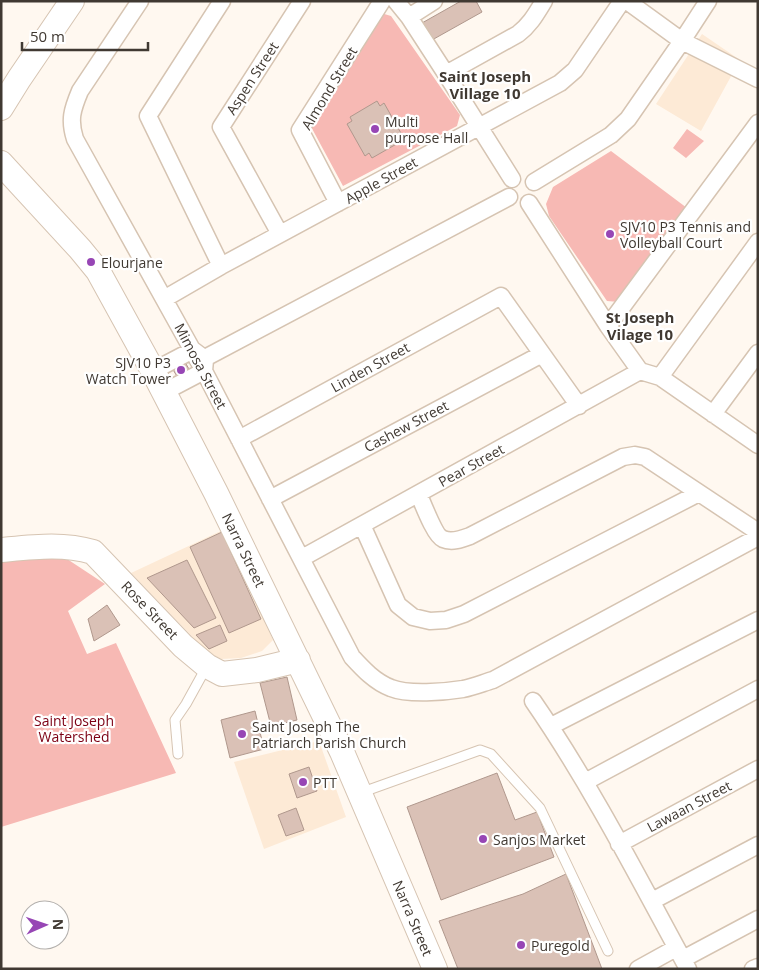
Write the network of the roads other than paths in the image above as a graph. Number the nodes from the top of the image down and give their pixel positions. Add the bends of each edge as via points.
1 (72, 1) edge
2 (140, 1) edge
3 (222, 1) edge
4 (302, 1) edge
5 (382, 1) edge
6 (396, 1) edge
7 (434, 1) edge
8 (544, 1) edge
9 (622, 1) edge
10 (627, 1) edge
11 (708, 1) edge
12 (409, 17) junction
13 (682, 41) junction
14 (446, 74) junction
15 (758, 80) edge
16 (1, 108) edge
17 (758, 123) edge
18 (480, 126) junction
19 (1, 163) edge
20 (512, 179) junction
21 (534, 182) junction
22 (509, 197) junction
23 (338, 203) junction
24 (529, 203) junction
25 (280, 234) junction
26 (758, 242) edge
27 (221, 266) junction
28 (164, 299) junction
29 (608, 326) junction
30 (758, 353) edge
31 (542, 354) junction
32 (201, 360) junction
33 (153, 370) junction
34 (640, 371) junction
35 (660, 377) junction
36 (164, 392) junction
37 (579, 406) junction
38 (713, 414) junction
39 (239, 439) junction
40 (758, 446) edge
41 (699, 493) junction
42 (419, 494) junction
43 (270, 499) junction
44 (362, 526) junction
45 (758, 532) edge
46 (758, 537) edge
47 (1, 550) edge
48 (302, 558) junction
49 (758, 620) edge
50 (298, 660) junction
51 (207, 666) junction
52 (758, 690) edge
53 (533, 700) dead end
54 (551, 726) junction
55 (178, 754) dead end
56 (758, 769) edge
57 (585, 782) junction
58 (360, 793) junction
59 (619, 844) junction
60 (758, 845) edge
61 (652, 902) junction
62 (758, 918) edge
63 (608, 950) dead end
64 (682, 958) edge
65 (758, 966) edge
66 (435, 969) edge
67 (638, 969) edge
68 (754, 969) edge

1 - 16 street
2 - 28 street, Mimosa Street via 80,91 71,116 72,129
3 - 27 street via 148,116
4 - 25 street, Aspen Street via 221,126
5 - 23 street, Almond Street via 300,130
6 - 12 street
7 - 12 street
8 - 14 street via 527,27 518,34
9 - 18 street, Apple Street via 568,77
10 - 13 street
11 - 13 street
12 - 14 street
13 - 15 street
13 - 21 street via 620,128
14 - 18 street
17 - 29 street
18 - 20 street
18 - 23 street, Apple Street
19 - 33 street, Narra Street via 98,271
20 - 21 street via 526,176
20 - 22 street via 508,184
21 - 24 street via 536,193
22 - 24 street via 518,204
22 - 32 street
23 - 25 street, Apple Street
24 - 29 street
25 - 27 street, Apple Street
26 - 35 street
27 - 28 street, Apple Street
28 - 32 street, Mimosa Street
29 - 34 street
30 - 38 street
31 - 37 street
31 - 39 street, Linden Street via 501,296
31 - 43 street, Cashew Street
32 - 33 street
32 - 36 street
32 - 39 street, Mimosa Street
33 - 36 street, Narra Street
34 - 35 street
34 - 37 street, Pear Street
35 - 38 street
36 - 50 street, Narra Street
37 - 42 street, Pear Street
38 - 40 street
39 - 43 street, Mimosa Street
41 - 42 street via 645,457 623,457 470,536 449,541 435,531
41 - 44 street via 464,614 446,620 413,617 398,605
41 - 45 street
42 - 44 street, Pear Street
43 - 48 street, Mimosa Street
44 - 48 street, Pear Street
46 - 48 street, Mimosa Street via 493,680 464,689 430,692 392,689 362,669 352,657
47 - 51 street, Rose Street via 47,546 79,547 94,552 183,646
49 - 54 street
50 - 51 street, Rose Street via 222,674
50 - 58 street, Narra Street
51 - 55 lane via 175,720
52 - 57 street
53 - 54 street
54 - 57 street
56 - 59 street, Lawaan Street
57 - 59 street
58 - 63 lane via 480,750 491,754 543,813
58 - 66 street, Narra Street
59 - 61 street
60 - 61 street
61 - 64 street
62 - 64 street
64 - 67 street
65 - 68 street

